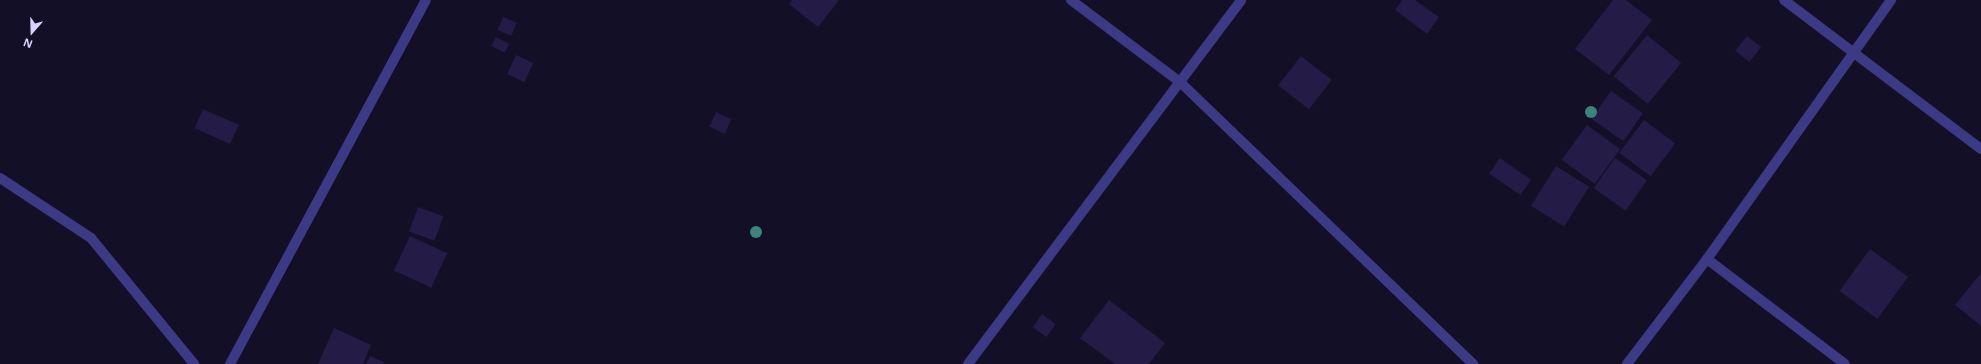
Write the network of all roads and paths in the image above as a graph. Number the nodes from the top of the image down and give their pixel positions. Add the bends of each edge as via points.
1 (426, 0) edge
2 (1071, 0) edge
3 (1241, 0) edge
4 (1784, 0) edge
5 (1891, 0) edge
6 (1852, 52) junction
7 (1180, 82) junction
8 (1981, 149) edge
9 (0, 178) edge
10 (1708, 259) junction
11 (974, 362) edge
12 (194, 364) edge
13 (230, 364) edge
14 (1473, 364) edge
15 (1627, 364) edge
16 (1845, 364) edge

1 - 13 street
2 - 7 street
3 - 7 street
4 - 6 street
5 - 6 street
6 - 8 street
6 - 10 street
7 - 11 street
7 - 14 street
9 - 12 street via 91,238
10 - 15 street
10 - 16 street

